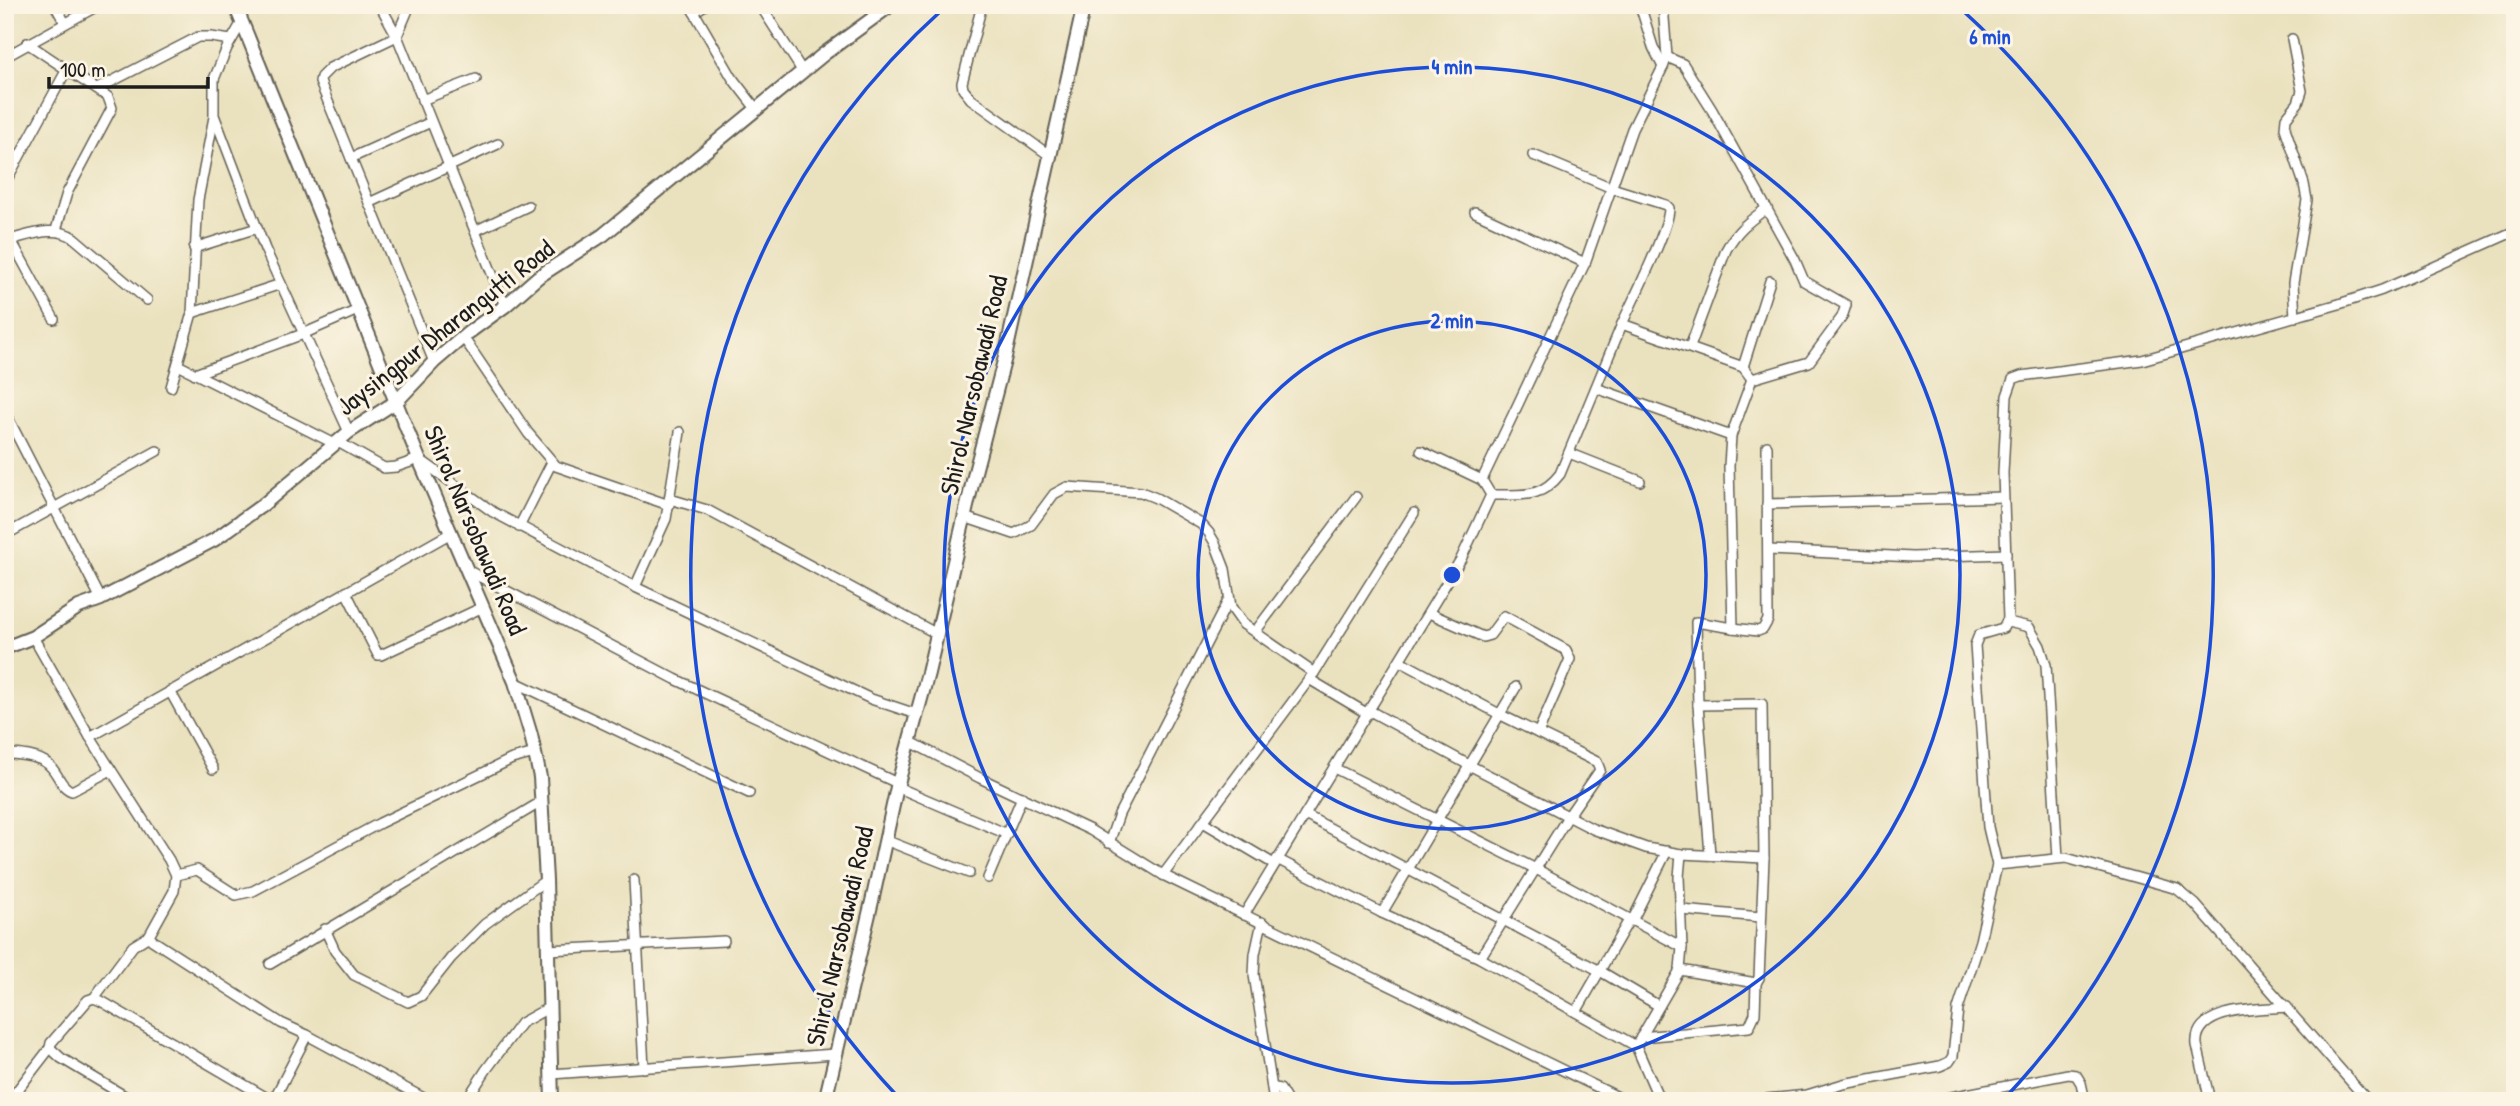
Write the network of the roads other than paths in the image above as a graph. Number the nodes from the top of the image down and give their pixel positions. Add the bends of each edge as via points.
1 (55, 5) edge
2 (99, 5) edge
3 (235, 5) edge
4 (380, 5) edge
5 (410, 5) edge
6 (705, 5) edge
7 (760, 5) edge
8 (982, 5) edge
9 (1084, 5) edge
10 (1640, 5) edge
11 (1662, 5) edge
12 (889, 6) edge
13 (692, 9) edge
14 (242, 22) junction
15 (65, 23) junction
16 (397, 36) junction
17 (231, 40) junction
18 (2292, 40) dead end
19 (27, 43) junction
20 (1667, 57) junction
21 (6, 58) edge
22 (1664, 67) junction
23 (66, 71) junction
24 (803, 72) junction
25 (476, 79) dead end
26 (97, 89) junction
27 (422, 100) junction
28 (757, 110) junction
29 (214, 115) junction
30 (431, 122) junction
31 (498, 144) dead end
32 (1049, 155) junction
33 (1533, 155) dead end
34 (351, 158) junction
35 (449, 168) junction
36 (5, 183) edge
37 (1612, 188) junction
38 (369, 203) junction
39 (528, 206) dead end
40 (1767, 208) junction
41 (1475, 212) dead end
42 (257, 228) junction
43 (56, 230) junction
44 (475, 231) junction
45 (2515, 231) edge
46 (8, 240) edge
47 (194, 248) junction
48 (1585, 263) junction
49 (1770, 281) dead end
50 (281, 285) junction
51 (147, 300) dead end
52 (505, 306) junction
53 (360, 309) junction
54 (192, 313) junction
55 (2295, 317) junction
56 (54, 319) dead end
57 (1622, 324) junction
58 (303, 334) junction
59 (463, 337) junction
60 (1690, 347) junction
61 (434, 362) junction
62 (178, 365) junction
63 (1743, 367) junction
64 (195, 374) junction
65 (1752, 379) junction
66 (171, 387) dead end
67 (1596, 388) junction
68 (397, 401) junction
69 (6, 417) edge
70 (349, 432) junction
71 (680, 432) dead end
72 (1731, 436) junction
73 (336, 443) junction
74 (1767, 446) dead end
75 (157, 451) dead end
76 (1421, 451) dead end
77 (1569, 453) junction
78 (419, 459) junction
79 (552, 462) junction
80 (1482, 480) junction
81 (1640, 481) dead end
82 (1491, 495) junction
83 (1356, 497) dead end
84 (2003, 497) junction
85 (669, 502) junction
86 (1767, 504) junction
87 (55, 508) junction
88 (1414, 513) dead end
89 (964, 517) junction
90 (519, 527) junction
91 (451, 533) junction
92 (5, 535) edge
93 (1769, 550) junction
94 (2006, 554) junction
95 (467, 570) junction
96 (635, 587) junction
97 (346, 592) junction
98 (1229, 598) junction
99 (101, 599) junction
100 (483, 607) junction
101 (1429, 612) junction
102 (2008, 622) junction
103 (1733, 628) junction
104 (1255, 632) junction
105 (937, 634) junction
106 (33, 637) junction
107 (5, 649) edge
108 (1400, 661) junction
109 (1311, 676) junction
110 (515, 682) junction
111 (1516, 687) dead end
112 (170, 691) junction
113 (1698, 705) junction
114 (1369, 712) junction
115 (916, 714) junction
116 (1501, 715) junction
117 (1538, 733) junction
118 (90, 737) junction
119 (909, 741) junction
120 (5, 753) edge
121 (535, 753) junction
122 (1469, 765) junction
123 (1334, 768) junction
124 (111, 769) junction
125 (213, 769) dead end
126 (897, 785) junction
127 (749, 793) dead end
128 (1022, 797) junction
129 (541, 802) junction
130 (1305, 815) junction
131 (1569, 815) junction
132 (1437, 820) junction
133 (1203, 822) junction
134 (1007, 834) junction
135 (885, 840) junction
136 (1109, 843) junction
137 (1667, 851) junction
138 (1681, 854) junction
139 (1710, 855) junction
140 (1764, 858) junction
141 (2058, 858) junction
142 (1275, 862) junction
143 (1997, 865) junction
144 (1536, 869) junction
145 (1407, 870) junction
146 (968, 873) dead end
147 (176, 875) junction
148 (1163, 875) junction
149 (988, 878) dead end
150 (546, 880) junction
151 (634, 880) dead end
152 (1681, 910) junction
153 (1382, 913) junction
154 (1244, 915) junction
155 (1762, 917) junction
156 (1504, 920) junction
157 (1631, 921) junction
158 (1262, 922) junction
159 (325, 929) junction
160 (149, 936) junction
161 (724, 941) dead end
162 (637, 945) junction
163 (1682, 947) junction
164 (548, 950) junction
165 (1480, 958) junction
166 (270, 964) dead end
167 (1680, 970) junction
168 (1600, 971) junction
169 (1756, 983) junction
170 (94, 998) junction
171 (1659, 1006) junction
172 (550, 1007) junction
173 (2287, 1007) junction
174 (1576, 1012) junction
175 (307, 1035) junction
176 (1639, 1042) junction
177 (50, 1048) junction
178 (835, 1054) junction
179 (644, 1068) junction
180 (551, 1074) junction
181 (1272, 1087) junction
182 (1936, 1100) edge
183 (9, 1101) edge
184 (133, 1101) edge
185 (273, 1101) edge
186 (429, 1101) edge
187 (466, 1101) edge
188 (552, 1101) edge
189 (825, 1101) edge
190 (1274, 1101) edge
191 (1287, 1101) edge
192 (1626, 1101) edge
193 (1660, 1101) edge
194 (1748, 1101) edge
195 (2085, 1101) edge
196 (2210, 1101) edge
197 (2368, 1101) edge

1 - 15 street
2 - 15 street
3 - 14 main road, Shirol Narsobawadi Road
4 - 16 street
5 - 16 street
6 - 13 street
7 - 24 street
8 - 32 street via 963,89
9 - 32 main road, Shirol Narsobawadi Road
10 - 22 street
11 - 20 street
12 - 24 main road, Jaysingpur Dharangutti Road
13 - 28 street
14 - 17 street
14 - 53 main road, Shirol Narsobawadi Road
15 - 19 street
16 - 27 street
16 - 34 street via 321,76
17 - 26 street via 198,37
17 - 29 street via 214,79
18 - 55 street via 2302,91 2285,128 2307,200 2293,284
19 - 21 street
19 - 23 street
20 - 22 street
20 - 40 street via 1683,64
22 - 37 street via 1632,129
23 - 26 street
23 - 36 street
24 - 28 main road, Jaysingpur Dharangutti Road
25 - 27 street
26 - 43 street via 108,97 112,108 67,193
27 - 30 street
28 - 52 main road, Jaysingpur Dharangutti Road via 603,235 538,277
29 - 42 street
29 - 47 street
30 - 34 street
30 - 35 street
31 - 35 street
32 - 89 main road, Shirol Narsobawadi Road
33 - 37 street
34 - 38 street
35 - 38 street
35 - 44 street
37 - 48 street
37 - 57 street via 1670,208
38 - 61 street
39 - 44 street
40 - 60 street via 1730,243
40 - 65 street via 1804,281 1846,305 1809,362
41 - 48 street
42 - 47 street
42 - 50 street
43 - 46 street
43 - 51 street via 75,238
44 - 52 street
45 - 55 street via 2382,290
46 - 56 street
47 - 54 street
48 - 80 street
49 - 63 street
50 - 54 street
50 - 58 street
52 - 59 main road, Jaysingpur Dharangutti Road
53 - 58 street
53 - 68 main road, Shirol Narsobawadi Road
54 - 62 street
55 - 84 street via 2142,360 2013,380 2007,396
57 - 60 street
57 - 67 street
58 - 64 street
58 - 70 street
59 - 61 main road, Jaysingpur Dharangutti Road
59 - 79 street
60 - 63 street
61 - 68 main road, Jaysingpur Dharangutti Road
62 - 64 street
62 - 66 street
63 - 65 street
64 - 73 street
65 - 72 street
67 - 72 street
67 - 77 street
68 - 70 main road, Jaysingpur Dharangutti Road
68 - 78 main road, Shirol Narsobawadi Road
69 - 87 street
70 - 73 main road, Jaysingpur Dharangutti Road
71 - 85 street
72 - 103 street
73 - 78 street via 384,468
73 - 99 main road, Jaysingpur Dharangutti Road via 214,540
74 - 86 street
75 - 87 street
76 - 80 street
77 - 81 street
77 - 82 street via 1547,489
78 - 90 street
78 - 91 main road, Shirol Narsobawadi Road
79 - 85 street via 569,472
79 - 90 street
80 - 82 street
82 - 101 street
83 - 104 street
84 - 86 street
84 - 94 street
85 - 96 street via 666,519
85 - 105 street via 707,510
86 - 93 street
87 - 92 street
87 - 99 street
88 - 109 street
89 - 98 street via 1014,534 1031,525 1060,488 1141,492 1201,524 1209,533 1225,569
89 - 105 main road, Shirol Narsobawadi Road
90 - 96 street
91 - 95 main road, Shirol Narsobawadi Road
91 - 97 street
93 - 94 street via 1913,557
93 - 103 street via 1766,625 1758,631
94 - 102 street
95 - 100 main road, Shirol Narsobawadi Road
95 - 126 street via 675,679
96 - 115 street via 871,699
97 - 100 street via 381,655
97 - 112 street
98 - 104 street via 1243,624
98 - 136 street via 1124,804
99 - 106 main road, Jaysingpur Dharangutti Road via 79,607
100 - 110 main road, Shirol Narsobawadi Road
101 - 108 street
101 - 117 street via 1483,637 1490,635 1504,616 1566,650 1570,659
102 - 141 street via 2023,624 2034,632 2046,665
102 - 143 street via 1979,635 1975,645 1988,827
103 - 113 street via 1696,622
104 - 109 street
105 - 115 main road, Shirol Narsobawadi Road
106 - 107 main road, Jaysingpur Dharangutti Road
106 - 118 street
108 - 114 street
108 - 116 street
109 - 114 street
109 - 133 street
110 - 121 main road, Shirol Narsobawadi Road
110 - 127 street
111 - 116 street
112 - 118 street
112 - 125 street
113 - 139 street
113 - 140 street via 1762,704
114 - 122 street
114 - 123 street
115 - 119 main road, Shirol Narsobawadi Road
116 - 117 street
116 - 122 street
117 - 131 street via 1599,766
118 - 124 street
119 - 126 main road, Shirol Narsobawadi Road
119 - 128 street
120 - 124 street via 43,760 65,789 72,791
121 - 129 main road, Shirol Narsobawadi Road
121 - 147 street via 512,759 380,823 253,891 236,895 197,870
122 - 131 street
122 - 132 street
123 - 130 street
123 - 132 street
124 - 147 street
126 - 134 street
126 - 135 main road, Shirol Narsobawadi Road
128 - 134 street
128 - 136 street
129 - 150 main road, Shirol Narsobawadi Road
129 - 159 street
130 - 142 street
130 - 145 street
131 - 137 street via 1594,829
131 - 144 street
132 - 144 street
132 - 145 street
133 - 142 street
133 - 148 street
134 - 149 street
135 - 146 street
135 - 178 main road, Shirol Narsobawadi Road
136 - 148 street
137 - 138 street
137 - 157 street
138 - 139 street
138 - 152 street
139 - 140 street
140 - 155 street
141 - 143 street
141 - 173 street via 2177,889
142 - 153 street
142 - 154 street
143 - 194 street via 1980,941 1961,993 1949,1062 1807,1096
144 - 156 street
144 - 157 street
145 - 153 street
145 - 156 street
147 - 160 street via 174,891
148 - 154 street
150 - 159 street via 485,924 421,996 408,1002 354,975
150 - 164 main road, Shirol Narsobawadi Road
151 - 162 street
152 - 155 street
152 - 163 street
153 - 165 street
154 - 158 street
155 - 169 street
156 - 165 street
156 - 168 street
157 - 163 street
157 - 168 street
158 - 181 street via 1254,975
158 - 192 street
159 - 166 street
160 - 170 street via 133,946
160 - 175 street via 281,1023
161 - 162 street
162 - 164 street
162 - 179 street
163 - 167 street
164 - 172 main road, Shirol Narsobawadi Road
165 - 174 street
167 - 169 street
167 - 171 street
168 - 171 street
168 - 174 street
169 - 176 street via 1755,1014 1749,1027
170 - 177 street
170 - 185 street
171 - 176 street
172 - 180 main road, Shirol Narsobawadi Road
172 - 187 street via 522,1023
173 - 196 street via 2229,1012 2199,1032 2197,1045
173 - 197 street
174 - 176 street
175 - 185 street
175 - 186 street
176 - 193 street
177 - 183 street
177 - 184 street
178 - 179 street
178 - 189 main road, Shirol Narsobawadi Road
179 - 180 street
180 - 188 main road, Shirol Narsobawadi Road
181 - 190 street
181 - 191 street via 1280,1089
182 - 195 street via 2068,1074 2076,1075

